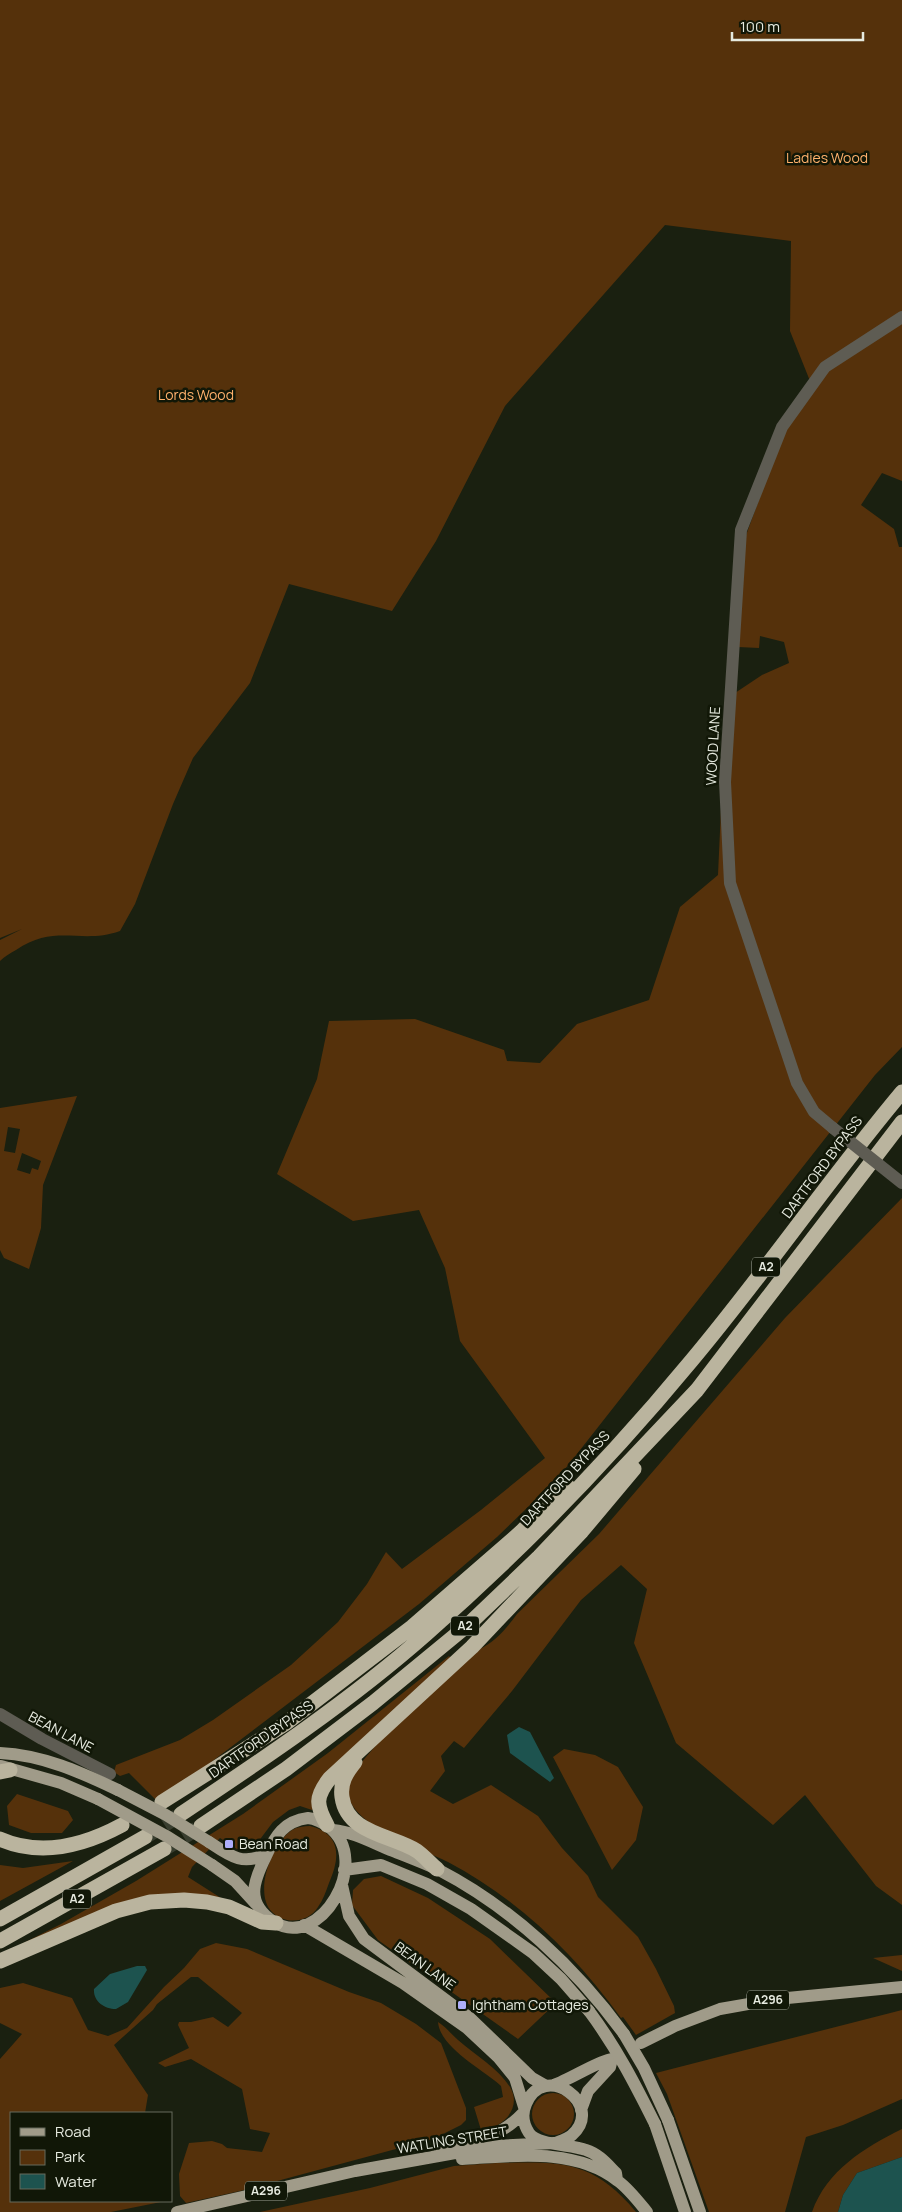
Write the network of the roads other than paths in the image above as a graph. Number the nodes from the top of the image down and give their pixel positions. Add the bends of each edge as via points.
1 (902, 317) edge
2 (902, 1092) edge
3 (902, 1122) edge
4 (902, 1183) edge
5 (697, 1390) junction
6 (624, 1439) junction
7 (1, 1717) edge
8 (359, 1752) junction
9 (0, 1753) edge
10 (3, 1769) edge
11 (110, 1770) dead end
12 (162, 1802) dead end
13 (180, 1814) tunnel mouth
14 (122, 1825) dead end
15 (201, 1826) tunnel mouth
16 (330, 1828) junction
17 (145, 1837) tunnel mouth
18 (0, 1839) edge
19 (164, 1849) tunnel mouth
20 (267, 1854) junction
21 (437, 1869) junction
22 (344, 1870) junction
23 (257, 1906) junction
24 (0, 1918) edge
25 (276, 1923) junction
26 (304, 1925) junction
27 (0, 1941) edge
28 (0, 1961) edge
29 (902, 1987) edge
30 (593, 2006) junction
31 (641, 2043) dead end
32 (550, 2086) junction
33 (524, 2110) junction
34 (581, 2110) junction
35 (554, 2143) junction
36 (355, 2171) junction
37 (618, 2180) junction
38 (177, 2212) edge
39 (647, 2212) edge
40 (685, 2212) edge
41 (700, 2212) edge

1 - 4 street, WOOD LANE, bridge via 825,367 782,427 740,530 725,782 730,883 797,1083 814,1112
2 - 6 highway, DARTFORD BYPASS / A2 via 693,1359
3 - 5 highway, A2
5 - 8 highway via 582,1531 472,1647
5 - 15 highway, A2 via 539,1557 462,1630 373,1704
6 - 12 highway, A2 via 589,1462 520,1532 412,1627 285,1724
6 - 13 highway, DARTFORD BYPASS / A2 via 524,1544 425,1635 272,1754
7 - 11 street, BEAN LANE
8 - 16 highway via 332,1776 320,1792 318,1807
8 - 21 highway via 342,1785 347,1812 366,1829 416,1851
9 - 20 main road, BEAN LANE, bridge via 64,1766 161,1812 239,1859 252,1860
10 - 23 main road, bridge via 61,1783 168,1836 235,1881
14 - 18 highway via 62,1847 25,1847
16 - 20 main road via 308,1818 291,1823 278,1833
16 - 21 main road via 349,1832
16 - 22 main road via 344,1845
17 - 24 highway, A2
19 - 27 highway, A2
20 - 23 main road via 255,1880
21 - 30 main road via 484,1897 564,1963
22 - 26 main road via 338,1893 328,1909 318,1919
22 - 30 main road via 381,1865 427,1884 472,1909 533,1953
22 - 32 main road, BEAN LANE via 342,1894 350,1919 362,1937 465,2014 532,2078
23 - 25 main road
25 - 26 main road
25 - 28 highway via 262,1922 207,1902 150,1902 116,1912
26 - 33 main road, BEAN LANE via 403,1983 467,2028 515,2078
29 - 31 main road, A296 via 777,1999 720,2009
30 - 40 main road, bridge via 655,2124
30 - 41 main road, bridge via 624,2034 644,2068 668,2120
32 - 33 main road via 532,2093
32 - 34 main road via 563,2087 572,2093
32 - 34 main road via 612,2060 610,2067 588,2091
33 - 35 main road via 526,2128 532,2137
33 - 36 main road, WATLING STREET / A296 via 510,2126 496,2134
34 - 35 main road via 578,2129 571,2136
35 - 36 main road, WATLING STREET / A296 via 494,2146
35 - 37 main road via 593,2153 616,2173
36 - 37 main road via 374,2173 440,2160 528,2156 570,2158
36 - 38 main road, WATLING STREET / A296
37 - 39 main road

